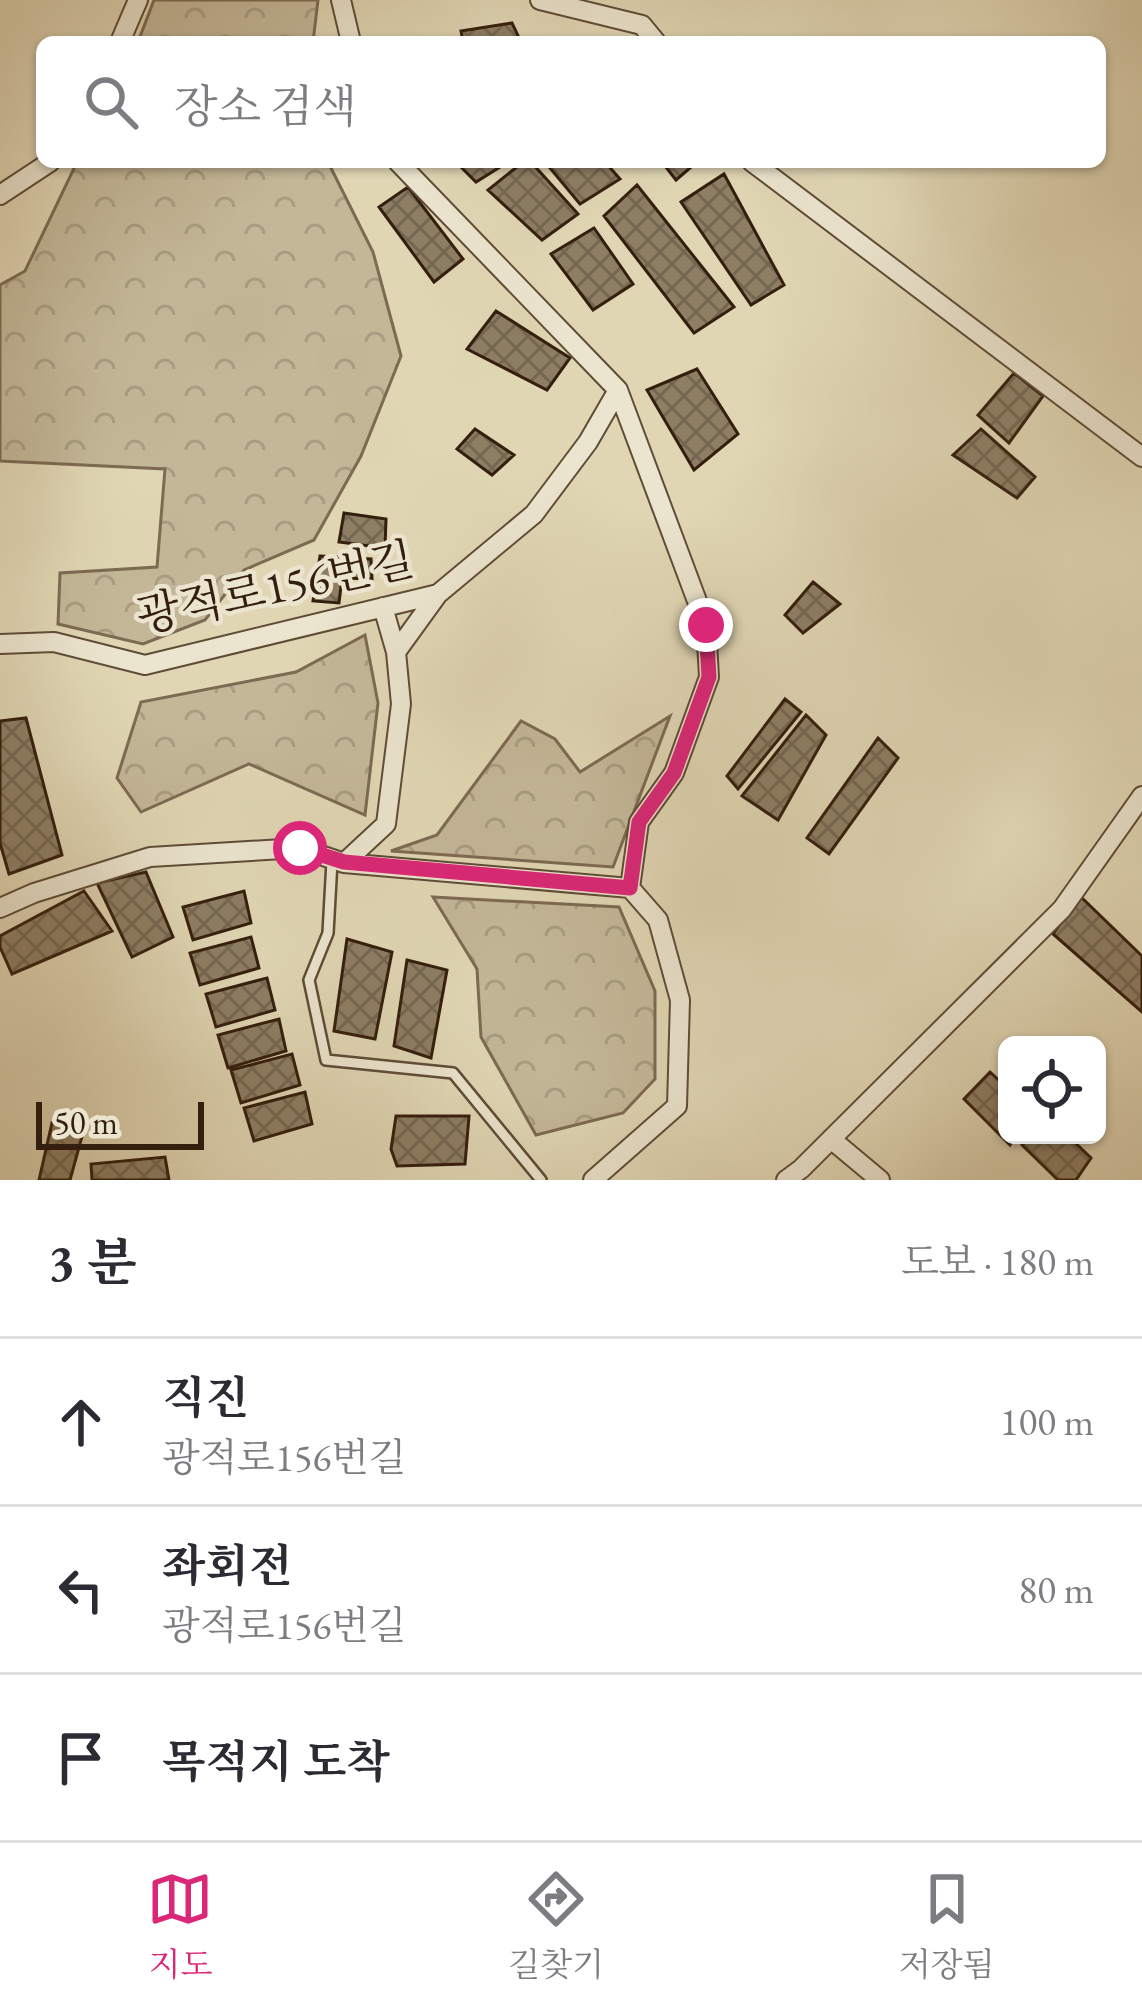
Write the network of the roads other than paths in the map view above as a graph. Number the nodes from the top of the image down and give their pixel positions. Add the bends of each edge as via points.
1 (138, 0) edge
2 (340, 0) edge
3 (540, 0) edge
4 (123, 36) edge
5 (349, 36) edge
6 (651, 36) edge
7 (41, 168) edge
8 (404, 168) edge
9 (760, 168) edge
10 (0, 195) edge
11 (618, 390) junction
12 (1142, 457) edge
13 (438, 594) junction
14 (382, 608) junction
15 (0, 644) edge
16 (396, 652) junction
17 (1142, 796) edge
18 (338, 862) junction
19 (630, 888) junction
20 (0, 908) edge
21 (831, 1139) junction
22 (541, 1180) edge
23 (592, 1180) edge
24 (786, 1180) edge
25 (880, 1180) edge

1 - 4 street
2 - 5 street
3 - 6 street via 642,25
7 - 10 street
8 - 11 street
9 - 12 street
11 - 13 street, 광적로156번길 via 534,514
11 - 19 street via 706,625 709,677 674,773 639,822
13 - 14 street, 광적로156번길
13 - 16 street
14 - 15 street, 광적로156번길 via 146,665 54,642
14 - 16 street
16 - 18 street via 401,704 386,824
17 - 21 street via 1062,909
18 - 19 street
18 - 20 street via 300,848 150,857
18 - 22 lane via 328,933 309,980 326,1060 453,1073
19 - 23 street via 658,920 680,1000 677,1106
21 - 24 street
21 - 25 street

